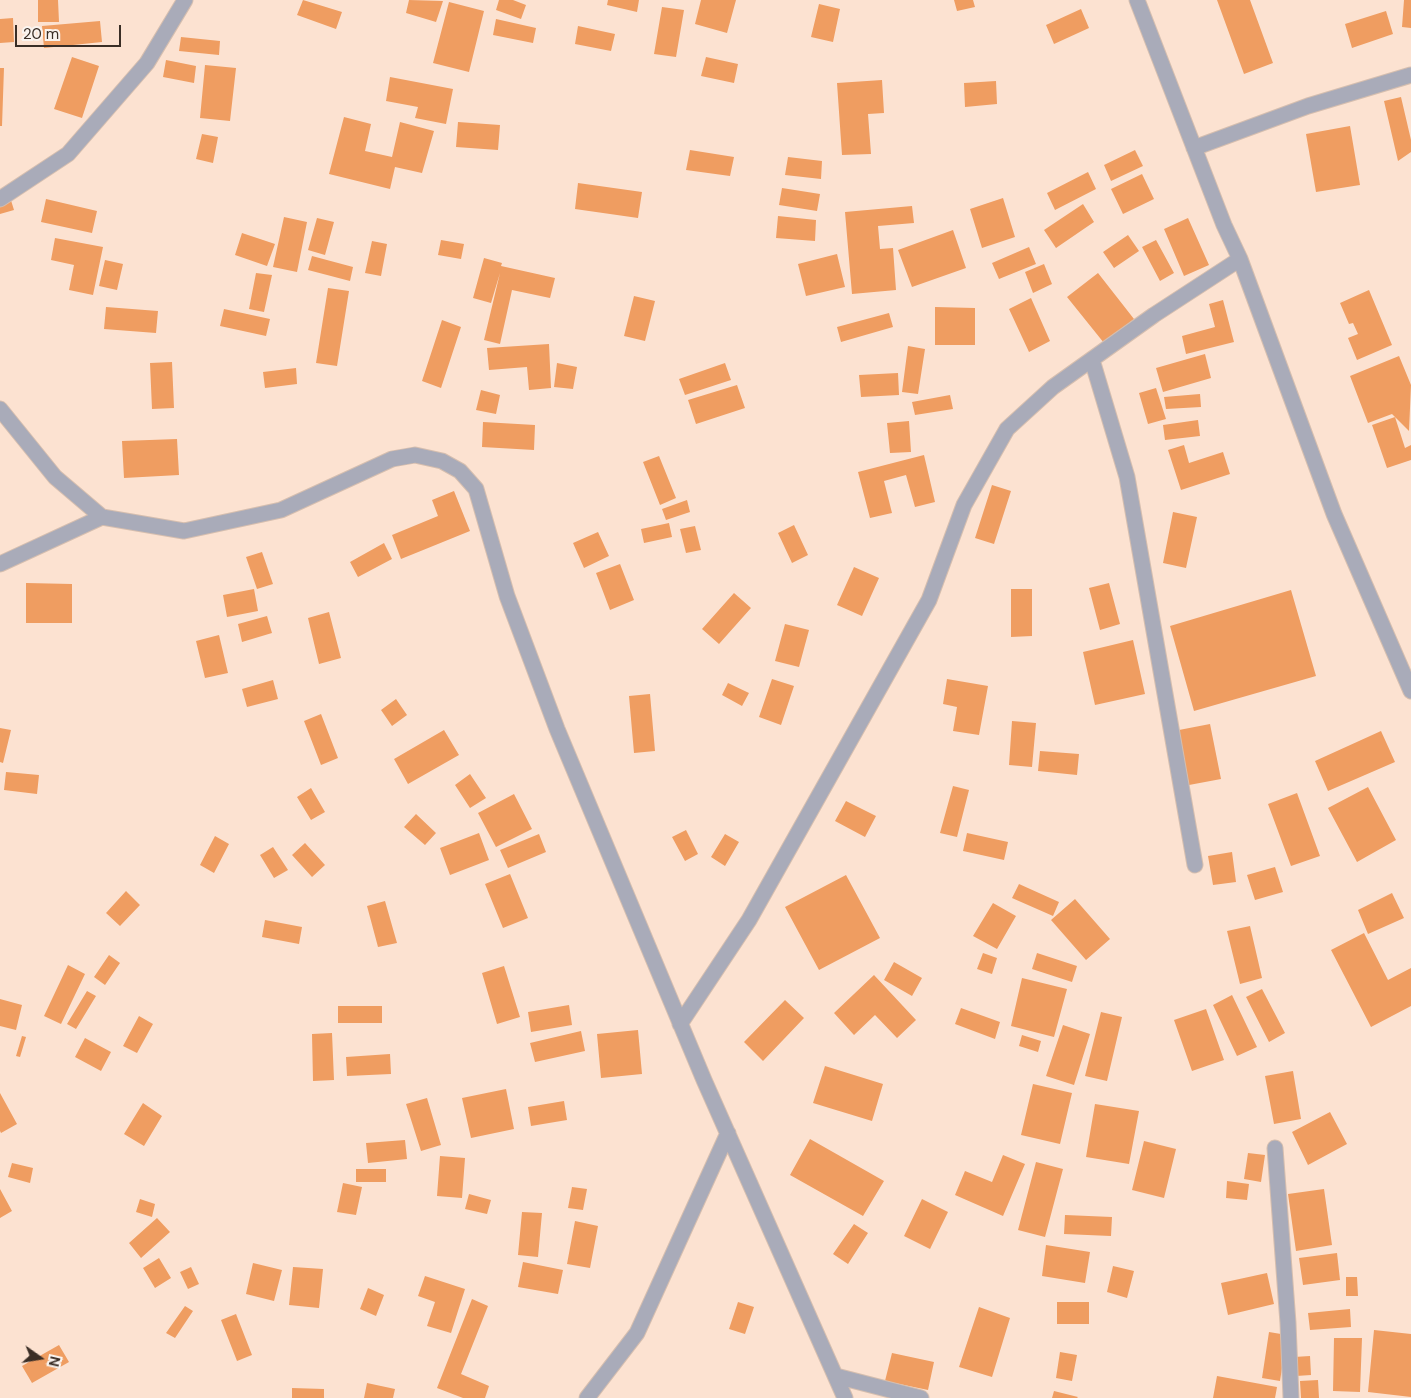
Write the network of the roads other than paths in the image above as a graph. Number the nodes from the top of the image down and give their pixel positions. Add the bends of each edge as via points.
1 (185, 0) edge
2 (1137, 0) edge
3 (1411, 75) edge
4 (1194, 148) junction
5 (0, 199) edge
6 (1240, 260) junction
7 (1092, 360) junction
8 (0, 409) edge
9 (102, 517) junction
10 (0, 564) edge
11 (1405, 660) edge
12 (1411, 690) edge
13 (1195, 865) dead end
14 (680, 1024) junction
15 (728, 1133) junction
16 (1275, 1148) dead end
17 (836, 1376) junction
18 (587, 1398) edge
19 (845, 1398) edge
20 (921, 1398) edge
21 (1290, 1398) edge

1 - 5 street via 147,63 68,154
2 - 4 street
3 - 4 street via 1308,106
4 - 6 street
6 - 7 street via 1154,315
6 - 11 street via 1334,514
7 - 13 street via 1126,477
7 - 14 street via 1053,387 1007,429 964,505 929,600 749,920
8 - 9 street via 55,477
9 - 10 street
9 - 14 street via 184,531 281,510 392,459 415,456 442,461 460,471 476,489 510,605 557,728
11 - 12 street
14 - 15 street
15 - 17 street
15 - 18 street via 637,1333
16 - 21 street
17 - 19 street
17 - 20 street

